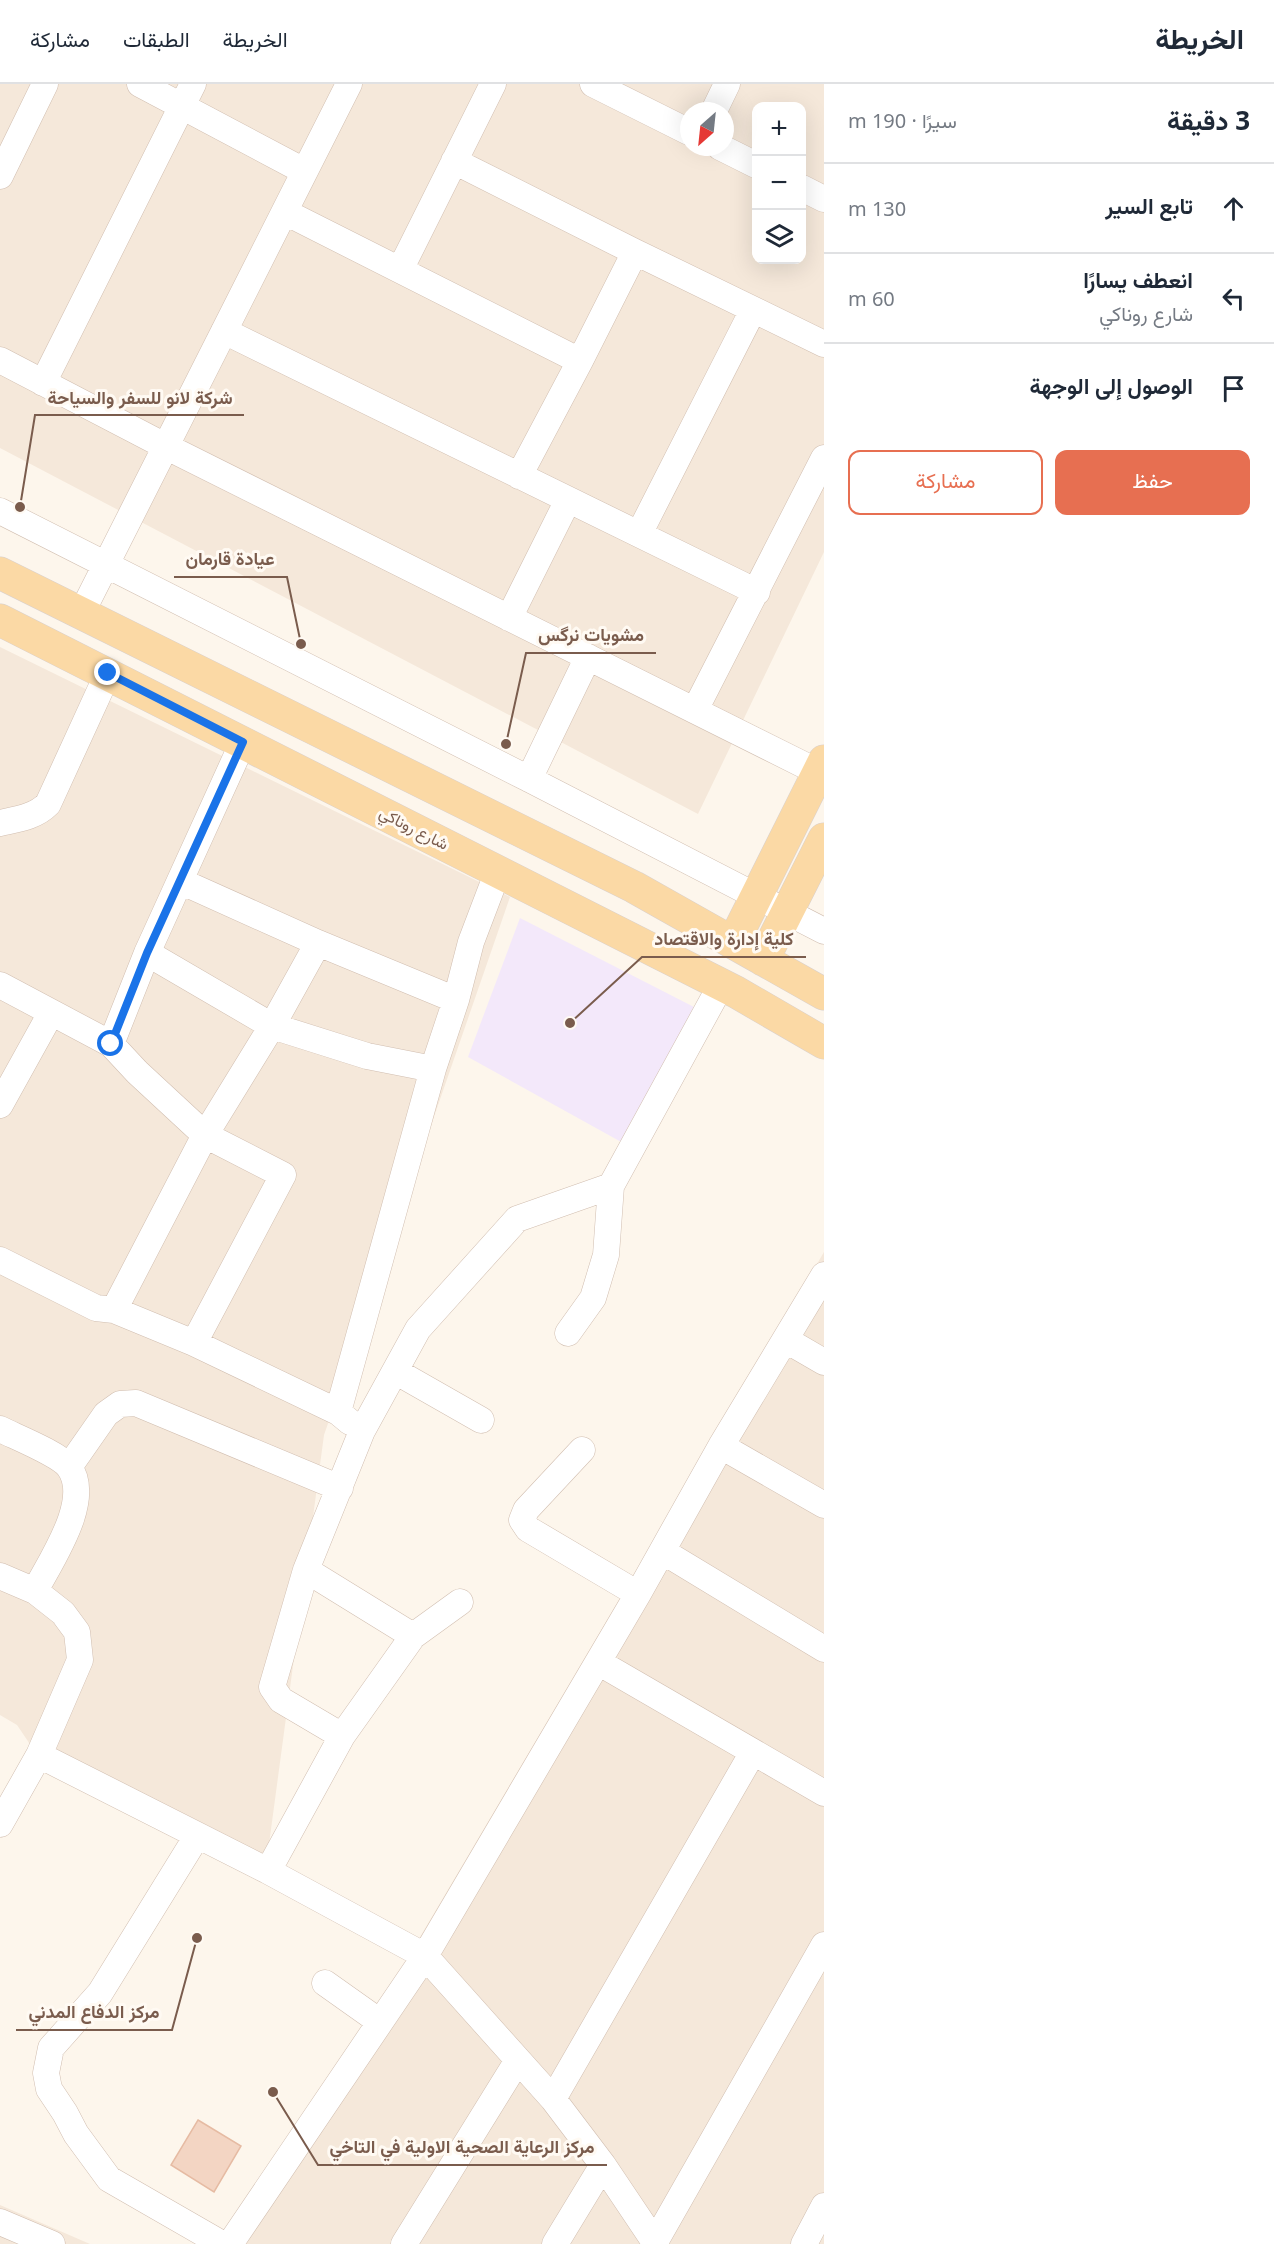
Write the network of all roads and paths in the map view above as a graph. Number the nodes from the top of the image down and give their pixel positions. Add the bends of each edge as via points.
1 (45, 84) edge
2 (140, 84) edge
3 (349, 84) edge
4 (493, 84) edge
5 (593, 84) edge
6 (727, 84) edge
7 (188, 95) edge
8 (718, 102) edge
9 (680, 128) edge
10 (7, 146) edge
11 (734, 154) edge
12 (454, 161) junction
13 (752, 163) edge
14 (304, 171) junction
15 (0, 176) edge
16 (806, 190) edge
17 (824, 199) edge
18 (285, 212) junction
19 (635, 252) junction
20 (400, 270) junction
21 (753, 310) junction
22 (224, 331) junction
23 (824, 344) edge
24 (0, 360) edge
25 (580, 361) junction
26 (43, 383) junction
27 (165, 446) junction
28 (824, 458) edge
29 (519, 476) junction
30 (816, 495) edge
31 (568, 500) junction
32 (0, 512) edge
33 (639, 534) junction
34 (106, 564) junction
35 (0, 573) edge
36 (757, 592) junction
37 (81, 614) junction
38 (509, 618) junction
39 (0, 620) edge
40 (588, 657) junction
41 (108, 673) junction
42 (695, 710) junction
43 (243, 742) junction
44 (821, 767) edge
45 (529, 779) junction
46 (0, 823) edge
47 (824, 839) edge
48 (498, 871) junction
49 (180, 881) junction
50 (757, 895) junction
51 (788, 911) junction
52 (824, 931) edge
53 (318, 943) junction
54 (733, 943) junction
55 (147, 953) junction
56 (763, 960) junction
57 (0, 985) edge
58 (721, 985) junction
59 (824, 994) edge
60 (456, 1000) junction
61 (51, 1012) junction
62 (272, 1026) junction
63 (824, 1043) edge
64 (111, 1044) junction
65 (433, 1069) junction
66 (0, 1105) edge
67 (205, 1135) junction
68 (611, 1186) junction
69 (0, 1260) edge
70 (824, 1275) edge
71 (114, 1310) junction
72 (568, 1333) dead end
73 (786, 1341) junction
74 (194, 1343) junction
75 (824, 1362) edge
76 (395, 1371) junction
77 (338, 1412) junction
78 (481, 1420) dead end
79 (0, 1429) edge
80 (362, 1431) junction
81 (722, 1446) junction
82 (582, 1450) dead end
83 (69, 1467) junction
84 (340, 1488) junction
85 (824, 1505) edge
86 (662, 1551) junction
87 (306, 1570) junction
88 (0, 1576) edge
89 (35, 1591) junction
90 (638, 1594) junction
91 (460, 1602) dead end
92 (413, 1636) junction
93 (824, 1649) edge
94 (598, 1662) junction
95 (342, 1736) junction
96 (753, 1752) junction
97 (39, 1755) junction
98 (11, 1785) edge
99 (824, 1794) edge
100 (0, 1824) edge
101 (197, 1836) junction
102 (268, 1871) junction
103 (824, 1945) edge
104 (425, 1956) junction
105 (326, 1983) dead end
106 (380, 2022) junction
107 (518, 2060) junction
108 (553, 2099) junction
109 (603, 2165) junction
110 (824, 2206) edge
111 (0, 2222) edge
112 (655, 2243) edge
113 (52, 2244) edge
114 (222, 2244) edge
115 (230, 2244) edge
116 (404, 2244) edge
117 (555, 2244) edge
118 (804, 2244) edge

1 - 10 street
2 - 7 street
3 - 14 street
4 - 12 street
5 - 9 street
6 - 8 street
7 - 14 street
7 - 26 street
10 - 15 street
11 - 13 street
12 - 19 street
12 - 20 street
14 - 18 street
16 - 17 street
18 - 20 street
18 - 22 street
19 - 21 street
19 - 25 street
20 - 25 street
21 - 23 street
21 - 33 street
22 - 27 street
22 - 29 street
24 - 26 street
25 - 29 street
26 - 27 street
27 - 34 street
27 - 38 street
28 - 30 street
29 - 31 street
30 - 36 street
31 - 33 street
31 - 38 street
32 - 34 street
33 - 36 street
34 - 37 street
34 - 45 street
35 - 37 main road
36 - 42 street
37 - 54 main road via 634,887
38 - 40 street
39 - 41 main road, شارع روناكي
40 - 42 street
40 - 45 street
41 - 43 main road, شارع روناكي
41 - 46 street via 48,804 29,817
42 - 44 street
43 - 48 main road, شارع روناكي
43 - 49 street
44 - 50 main road
45 - 50 street
47 - 51 main road
48 - 58 main road, شارع روناكي
48 - 60 street via 471,942
49 - 53 street
49 - 55 street
50 - 51 street
50 - 54 main road
51 - 52 street
51 - 56 main road
53 - 60 street
53 - 62 street
54 - 56 main road
55 - 62 street
55 - 64 street
56 - 59 main road
57 - 61 street
58 - 63 main road, شارع روناكي
58 - 68 street
60 - 65 street
61 - 64 street
61 - 66 street
62 - 65 street via 368,1056
62 - 67 street
64 - 67 street
65 - 77 street
67 - 71 street
67 - 74 street via 283,1175
68 - 72 street via 606,1256 593,1298
68 - 76 street via 517,1219 418,1329
69 - 71 street via 96,1308
70 - 73 street
71 - 74 street
73 - 75 street
73 - 81 street
74 - 77 street
76 - 78 street
76 - 80 street
77 - 80 street
79 - 83 street
80 - 84 street
81 - 85 street
81 - 86 street
82 - 90 street via 526,1510 522,1520 528,1529
83 - 84 street via 106,1414 120,1404 136,1402
83 - 89 street via 76,1486 71,1522
84 - 87 street
86 - 90 street
86 - 93 street
87 - 92 street
87 - 95 street via 272,1687 281,1700
88 - 89 street
89 - 97 street via 63,1613 77,1632 80,1660
90 - 94 street
91 - 92 street
92 - 95 street
94 - 96 street
94 - 104 street
95 - 102 street
96 - 99 street
96 - 108 street
97 - 98 street
97 - 101 street
98 - 100 street
101 - 102 street
101 - 114 street via 100,1993 51,2048 46,2073 49,2089 109,2179
102 - 104 street
103 - 112 street
104 - 106 street
104 - 107 street
105 - 106 street
106 - 115 street
107 - 108 street
107 - 116 street
108 - 109 street
109 - 112 street
109 - 117 street
110 - 118 street
111 - 113 street

